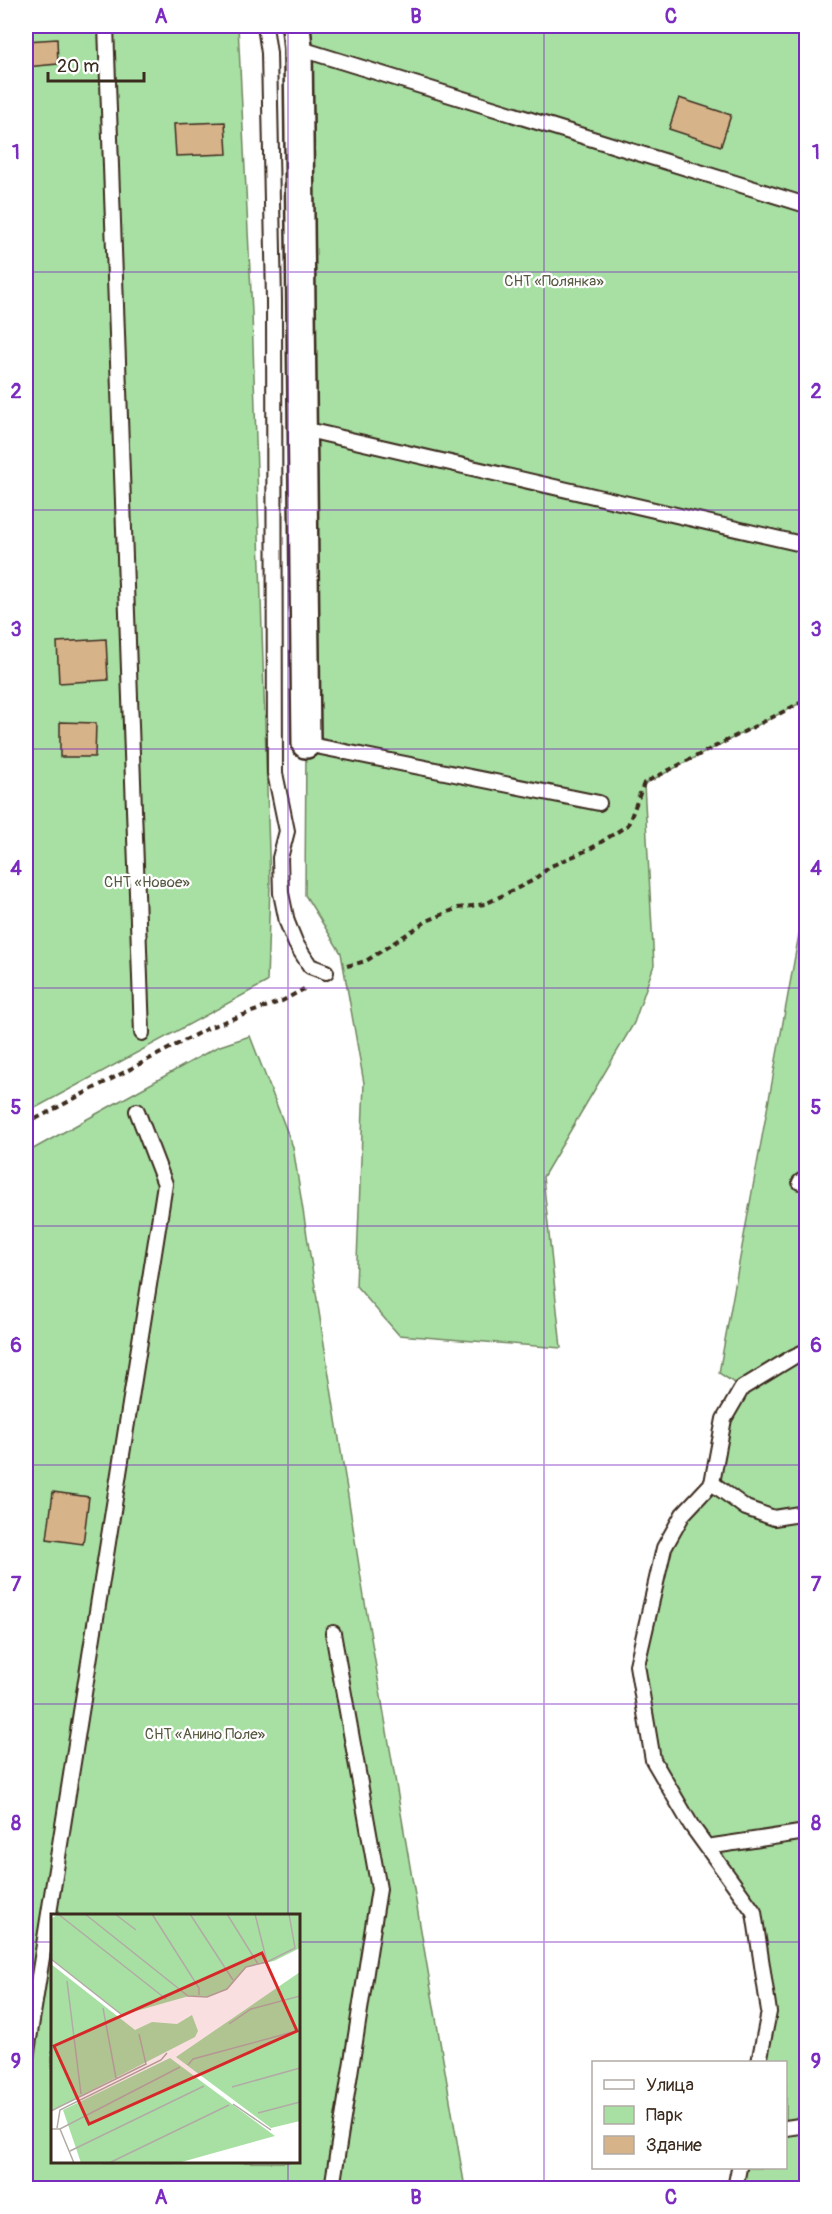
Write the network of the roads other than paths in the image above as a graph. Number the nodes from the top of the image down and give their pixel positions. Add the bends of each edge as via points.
1 (106, 26) edge
2 (265, 26) edge
3 (297, 37) edge
4 (807, 205) edge
5 (303, 429) junction
6 (807, 545) edge
7 (306, 744) joint
8 (599, 803) dead end
9 (326, 972) dead end
10 (142, 1033) dead end
11 (137, 1111) dead end
12 (807, 1351) edge
13 (712, 1483) junction
14 (807, 1513) edge
15 (333, 1633) dead end
16 (807, 1832) edge
17 (707, 1847) junction
18 (26, 2058) edge
19 (759, 2061) edge
20 (807, 2125) edge
21 (787, 2128) edge
22 (739, 2169) edge
23 (332, 2188) edge
24 (735, 2188) edge

1 - 10 lane
2 - 9 lane via 269,53 273,278 275,772 287,831 280,858 280,893 296,944 310,966
3 - 4 lane
3 - 5 street
5 - 6 lane
5 - 7 street
7 - 8 lane
11 - 18 lane via 165,1184
12 - 13 lane via 742,1388 724,1419
13 - 14 lane via 746,1508 774,1518
13 - 17 lane via 683,1514 664,1548 637,1665 653,1760
15 - 23 lane via 379,1889
16 - 17 lane
17 - 19 lane via 754,1912 768,2012
20 - 21 lane
22 - 24 lane

